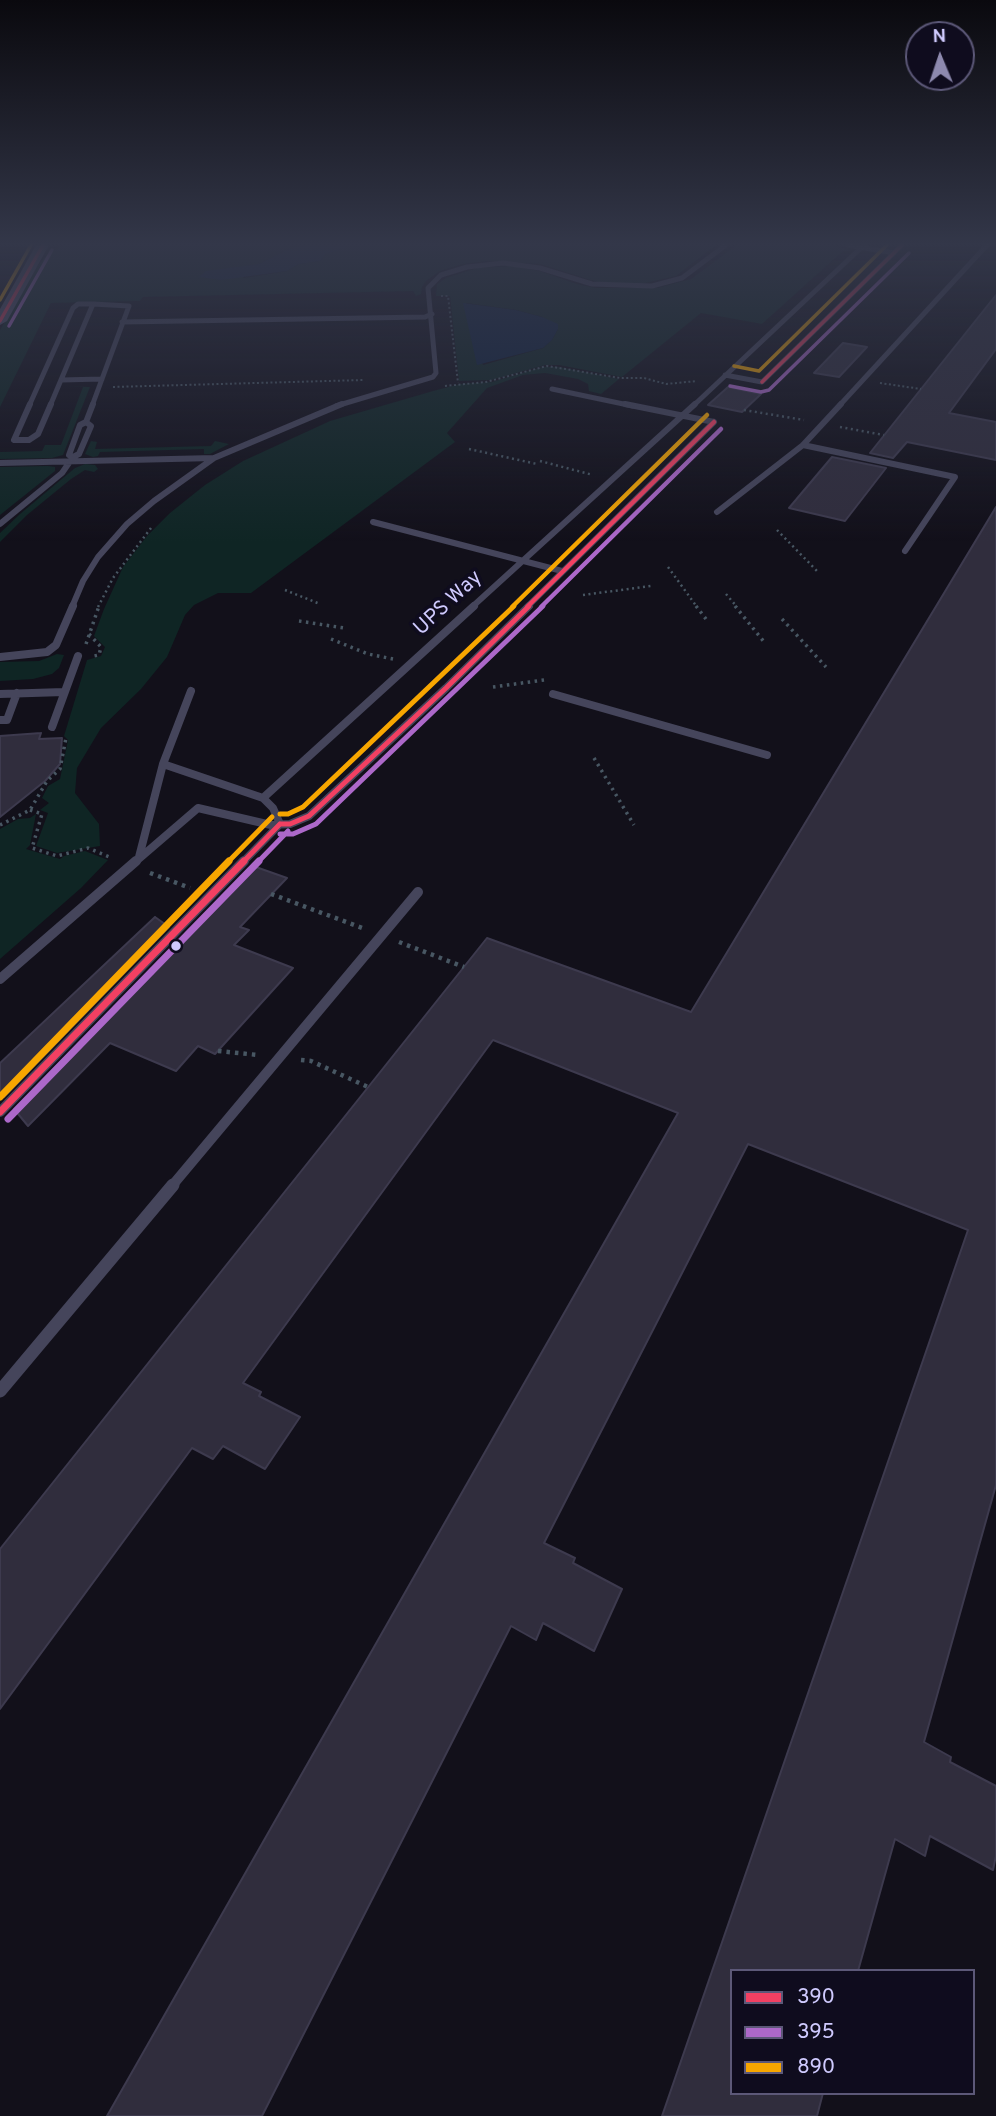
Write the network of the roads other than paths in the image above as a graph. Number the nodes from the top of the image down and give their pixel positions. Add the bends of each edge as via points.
1 (57, 344) edge
2 (76, 344) edge
3 (114, 344) edge
4 (434, 344) edge
5 (758, 344) edge
6 (801, 344) edge
7 (897, 344) edge
8 (725, 374) junction
9 (102, 379) junction
10 (61, 380) junction
11 (552, 388) dead end
12 (48, 410) junction
13 (27, 411) junction
14 (681, 415) junction
15 (803, 445) junction
16 (214, 458) junction
17 (72, 459) junction
18 (0, 463) edge
19 (718, 512) dead end
20 (373, 522) dead end
21 (0, 524) edge
22 (905, 551) dead end
23 (522, 561) junction
24 (562, 571) junction
25 (78, 656) road end
26 (0, 657) edge
27 (191, 691) dead end
28 (64, 692) junction
29 (17, 693) junction
30 (0, 694) edge
31 (553, 694) dead end
32 (0, 720) edge
33 (52, 727) dead end
34 (767, 755) dead end
35 (163, 764) junction
36 (263, 798) junction
37 (280, 824) junction
38 (139, 857) junction
39 (418, 892) dead end
40 (0, 979) edge
41 (0, 1112) edge
42 (0, 1391) edge

1 - 13 lane
2 - 10 lane
3 - 9 lane
4 - 16 lane via 436,373 424,381 331,407
5 - 8 lane, UPS Way
6 - 8 lane via 762,382
7 - 15 lane
8 - 14 lane, UPS Way
9 - 10 lane
9 - 17 lane via 86,422 91,426 79,454
10 - 12 lane
11 - 14 lane
12 - 13 lane
12 - 13 lane via 35,437 14,440
14 - 23 lane, UPS Way
14 - 24 lane via 714,422
15 - 19 lane
15 - 22 lane via 955,477
16 - 17 lane
16 - 26 lane via 154,500 97,557 56,645 47,652
17 - 18 lane
17 - 21 lane via 62,473
20 - 23 lane
23 - 24 lane
23 - 36 lane, UPS Way
24 - 37 lane via 309,816
25 - 28 lane
27 - 35 lane
28 - 29 lane
28 - 33 lane
29 - 30 lane
29 - 32 lane via 7,720
31 - 34 lane
35 - 36 lane
35 - 38 lane
36 - 37 lane
37 - 38 lane via 198,808
37 - 41 lane
38 - 40 lane
39 - 42 lane

